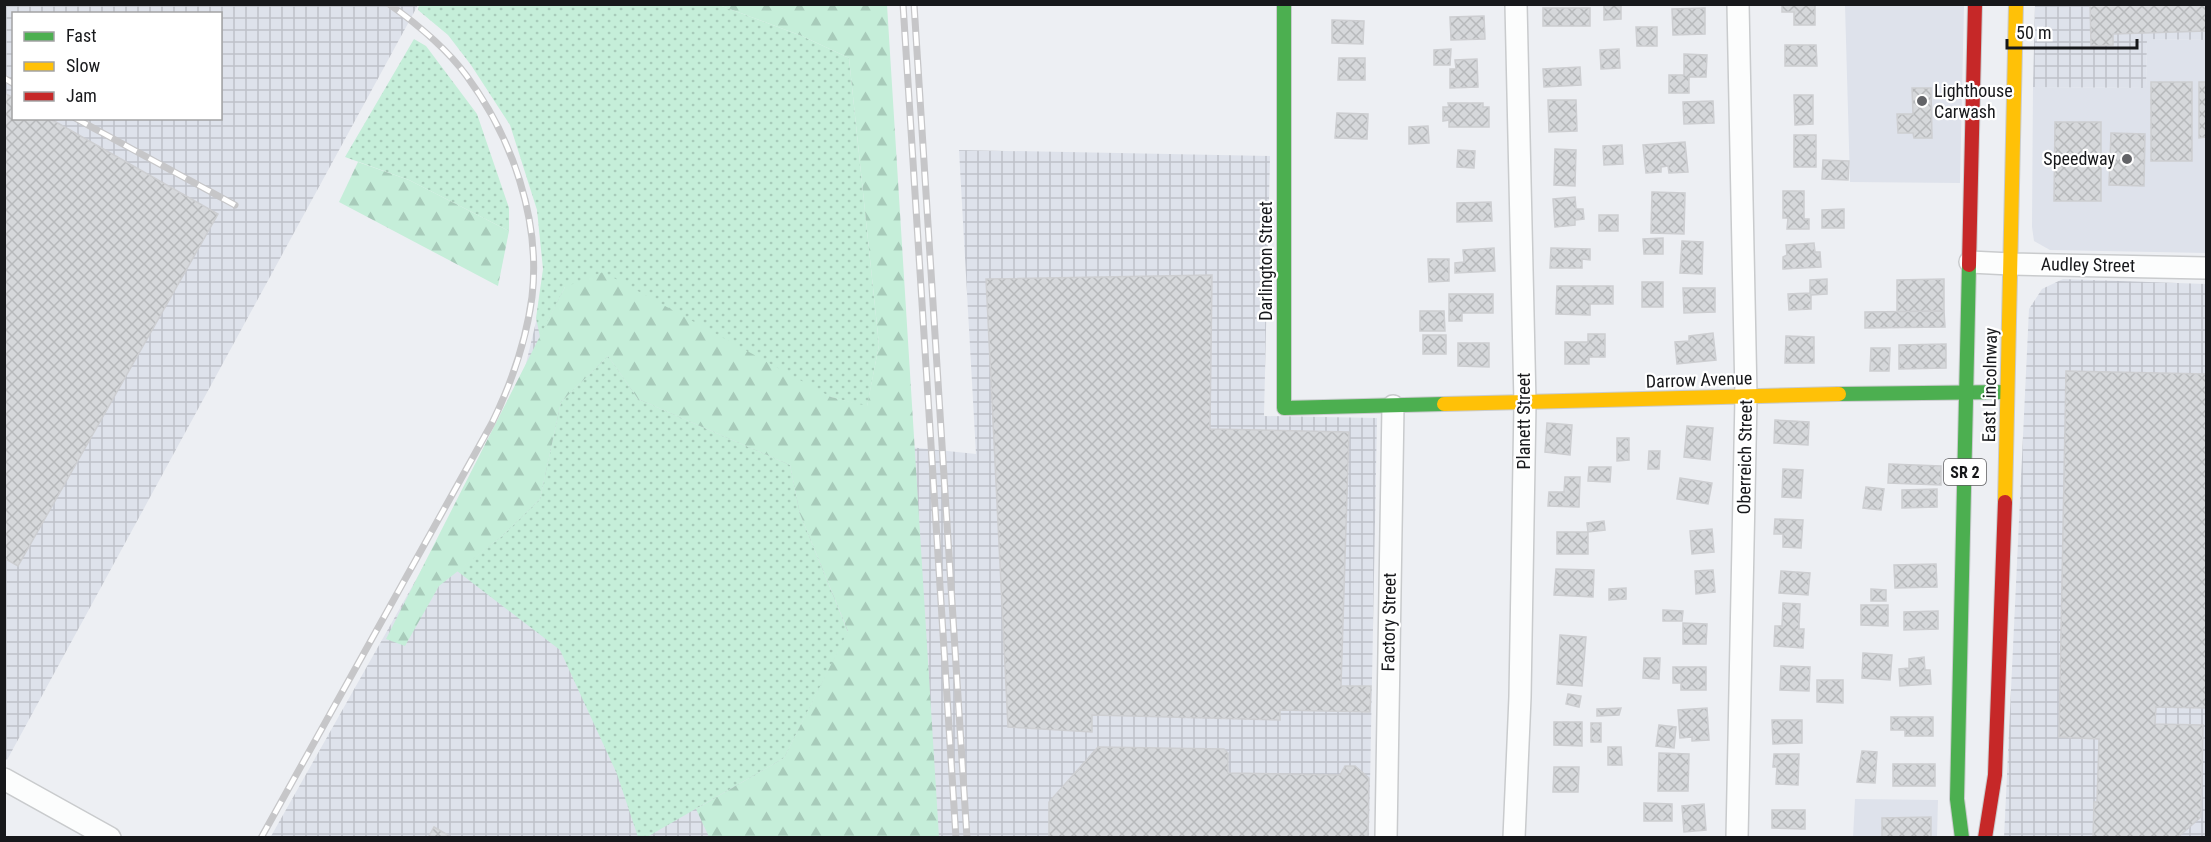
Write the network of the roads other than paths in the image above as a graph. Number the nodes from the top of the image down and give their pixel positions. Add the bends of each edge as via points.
1 (1284, 4) edge
2 (1516, 4) edge
3 (1738, 4) edge
4 (1975, 4) edge
5 (2016, 4) edge
6 (1970, 262) junction
7 (2011, 264) junction
8 (2206, 268) edge
9 (1967, 392) junction
10 (2007, 392) junction
11 (1746, 397) junction
12 (1525, 404) junction
13 (1393, 406) junction
14 (4, 779) edge
15 (110, 837) edge
16 (1386, 837) edge
17 (1514, 837) edge
18 (1737, 837) edge
19 (1962, 837) edge
20 (1985, 837) edge

1 - 13 main road, Darlington Street via 1284,408
2 - 12 street, Planett Street
3 - 11 street, Oberreich Street
4 - 6 main road, East Lincolnway / SR 2
5 - 7 main road, East Lincolnway / SR 2
6 - 7 street, Audley Street
6 - 9 main road, East Lincolnway / SR 2
7 - 8 street, Audley Street
7 - 10 main road, East Lincolnway / SR 2
9 - 10 main road, Darrow Avenue
9 - 11 main road, Darrow Avenue
9 - 19 main road, East Lincolnway / SR 2 via 1957,799
10 - 20 main road, East Lincolnway / SR 2 via 1995,775
11 - 12 main road, Darrow Avenue
11 - 18 street, Oberreich Street
12 - 13 main road, Darrow Avenue
12 - 17 street, Planett Street
13 - 16 street, Factory Street
14 - 15 street

